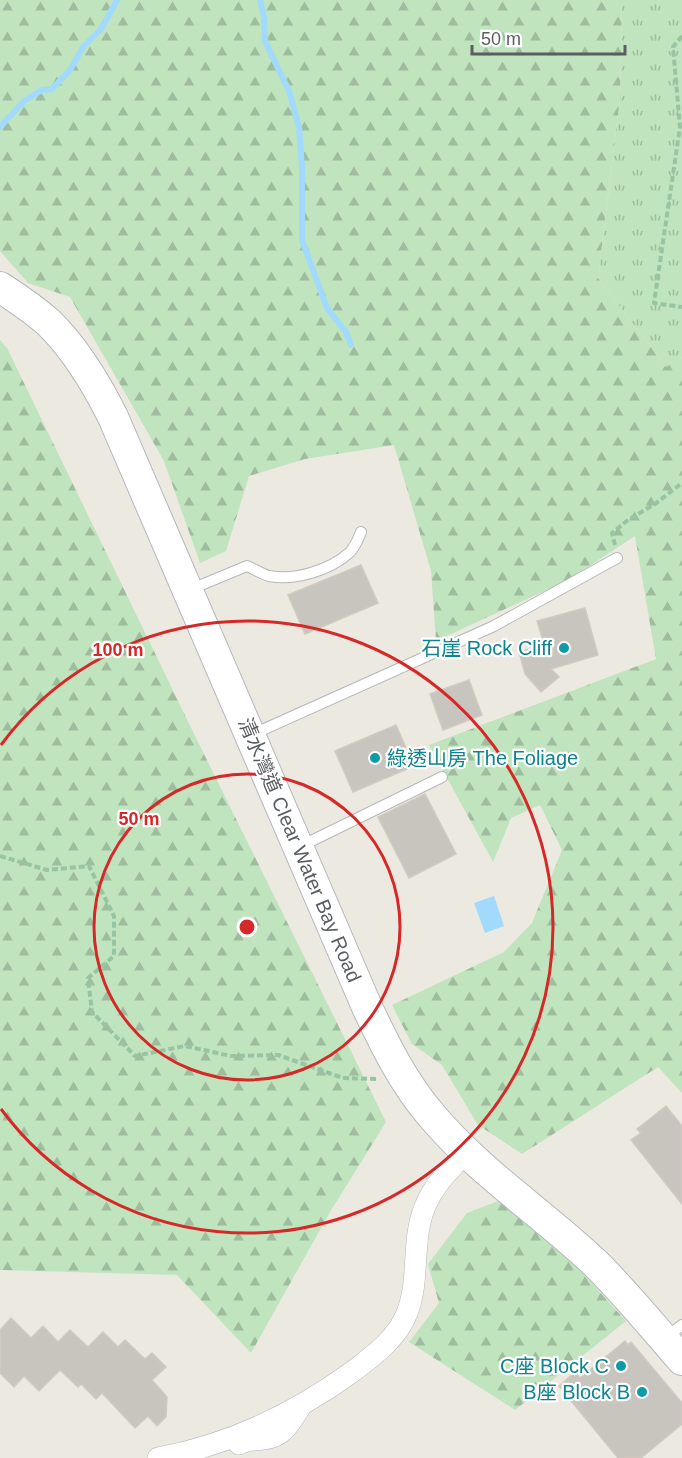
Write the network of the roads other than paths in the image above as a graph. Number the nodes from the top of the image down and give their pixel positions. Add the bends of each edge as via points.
1 (0, 286) edge
2 (361, 532) dead end
3 (618, 558) road end
4 (189, 591) junction
5 (250, 735) junction
6 (442, 777) dead end
7 (298, 847) junction
8 (466, 1152) junction
9 (676, 1341) edge
10 (301, 1406) junction
11 (158, 1458) edge
12 (214, 1458) edge

1 - 4 main road, 清水灣道 Clear Water Bay Road via 50,324 88,372 118,426
2 - 4 lane via 351,551 318,571 269,576 247,566
3 - 5 lane via 494,626
4 - 5 main road, 清水灣道 Clear Water Bay Road
5 - 7 main road, 清水灣道 Clear Water Bay Road
6 - 7 lane
7 - 8 main road, 清水灣道 Clear Water Bay Road via 394,1062 431,1116
8 - 9 main road, 清水灣道 Clear Water Bay Road via 595,1264
8 - 10 street via 425,1204 418,1232 412,1298 393,1337 369,1359
10 - 11 street via 248,1431
10 - 12 street via 286,1430 270,1439 244,1441

